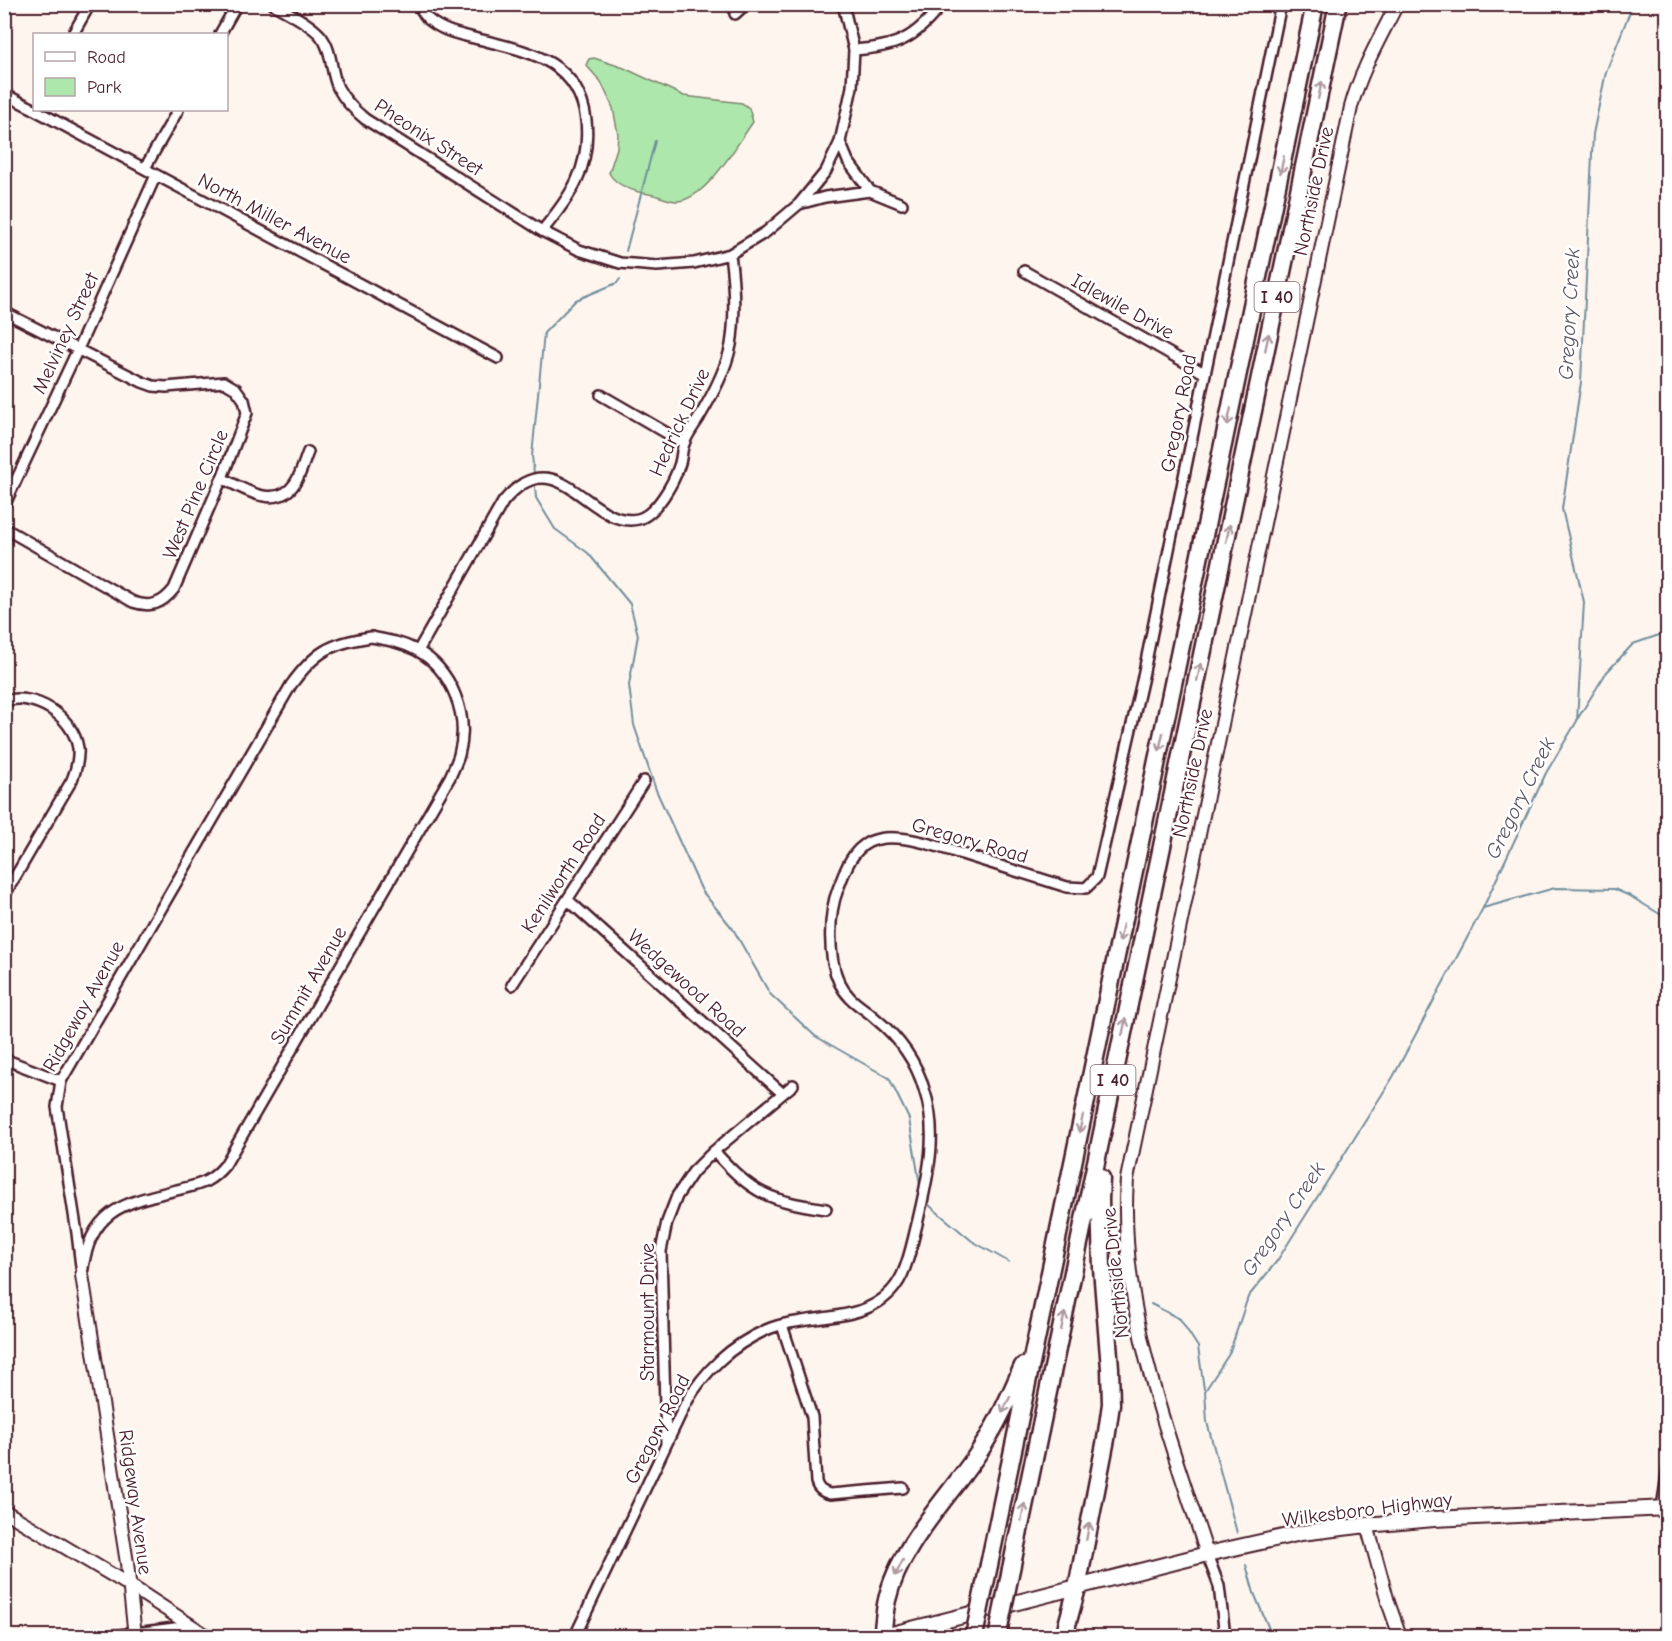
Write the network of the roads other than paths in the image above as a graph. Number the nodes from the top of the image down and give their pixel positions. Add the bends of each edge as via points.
1 (90, 4) edge
2 (237, 4) edge
3 (273, 4) edge
4 (418, 4) edge
5 (746, 4) edge
6 (843, 4) edge
7 (942, 4) edge
8 (1281, 4) edge
9 (1315, 4) edge
10 (1338, 4) edge
11 (1397, 4) edge
12 (735, 14) dead end
13 (74, 33) edge
14 (221, 33) edge
15 (854, 50) junction
16 (4, 94) edge
17 (33, 107) edge
18 (41, 111) edge
19 (177, 111) edge
20 (840, 141) junction
21 (145, 168) junction
22 (156, 175) junction
23 (870, 191) junction
24 (799, 204) junction
25 (902, 204) dead end
26 (542, 231) junction
27 (730, 254) junction
28 (1024, 271) dead end
29 (4, 312) edge
30 (78, 349) junction
31 (498, 358) dead end
32 (1204, 373) junction
33 (601, 395) dead end
34 (684, 443) junction
35 (308, 452) dead end
36 (222, 478) junction
37 (4, 506) edge
38 (4, 528) edge
39 (418, 651) junction
40 (4, 701) edge
41 (644, 781) dead end
42 (4, 896) edge
43 (568, 900) junction
44 (512, 986) dead end
45 (4, 1059) edge
46 (1116, 1064) junction
47 (61, 1081) junction
48 (793, 1085) dead end
49 (782, 1093) junction
50 (714, 1151) junction
51 (826, 1209) dead end
52 (82, 1275) junction
53 (1042, 1311) junction
54 (782, 1325) junction
55 (666, 1447) junction
56 (1668, 1468) edge
57 (903, 1488) dead end
58 (1665, 1508) edge
59 (4, 1511) edge
60 (1367, 1525) junction
61 (1207, 1554) junction
62 (129, 1586) junction
63 (1077, 1588) junction
64 (190, 1626) junction
65 (134, 1635) edge
66 (997, 1635) edge
67 (111, 1636) edge
68 (207, 1636) edge
69 (575, 1636) edge
70 (883, 1636) edge
71 (974, 1636) edge
72 (1064, 1636) edge
73 (1225, 1636) edge
74 (1400, 1636) edge

1 - 13 street
2 - 14 street
3 - 26 street, Pheonix Street via 320,35 338,86 349,105 365,119
4 - 26 street via 427,18 442,29 546,59 576,88 584,108 587,136 584,164 573,191
5 - 12 street
6 - 15 street, Pheonix Street
7 - 15 street via 926,25 905,39 880,48
8 - 32 street, Gregory Road
9 -> 53 highway, I 40
46 -> 10 highway, I 40
11 - 61 street, Northside Drive via 1367,62 1351,107 1127,1179 1125,1212 1140,1335
15 - 20 street, Pheonix Street via 852,87
16 - 17 street, North Miller Avenue
18 - 21 street, North Miller Avenue
19 - 21 street
20 - 23 street via 848,161
20 - 24 street, Pheonix Street via 826,171
21 - 22 street, North Miller Avenue
22 - 30 street, Melviney Street
22 - 31 street, North Miller Avenue
23 - 24 street
23 - 25 street
24 - 27 street, Pheonix Street via 766,232
26 - 27 street, Pheonix Street via 579,250 620,263 694,263
27 - 34 street, Hedrick Drive via 735,286 730,347 711,398
28 - 32 street, Idlewile Drive
29 - 30 street, West Pine Circle
30 - 36 street, West Pine Circle via 153,386 224,382 236,389 244,399 247,413
30 - 37 street, Melviney Street
32 - 54 street, Gregory Road via 1142,681 1097,877 1086,888 1067,887 899,838 868,843 846,866 831,923 839,981 860,1008 896,1037 912,1061 931,1116 930,1165 909,1257 901,1278 887,1295 868,1308 847,1315
33 - 34 street
34 - 39 street, Hedrick Drive via 671,485 642,518 628,521 614,517 556,480 525,482 512,490
35 - 36 street via 293,486 277,496 258,495
36 - 38 street, West Pine Circle via 174,589 156,605 133,602
39 - 47 street, Ridgeway Avenue via 395,641 347,640 324,650 305,665
39 - 52 street, Summit Avenue via 451,685 460,707 463,731 450,777 225,1165 201,1185 116,1209 100,1222 90,1239
40 - 42 street via 26,699 58,714 74,734 78,749 72,780
41 - 43 street, Kenilworth Road
43 - 44 street, Kenilworth Road
43 - 49 street, Wedgewood Road
45 - 47 street
63 -> 46 highway via 1111,1404 1100,1200 1105,1131
66 -> 46 highway, I 40, bridge
47 - 52 street, Ridgeway Avenue via 57,1107
48 - 49 street, Starmount Drive
49 - 50 street, Starmount Drive
50 - 51 street via 733,1173 770,1198
50 - 55 street, Starmount Drive via 677,1196 661,1251
52 - 62 street, Ridgeway Avenue
53 -> 70 highway via 1005,1407 979,1452 897,1570 887,1599
53 - 71 highway, I 40, bridge
54 - 55 street, Gregory Road via 751,1338 709,1369 686,1403
54 - 57 street via 812,1417 818,1488 830,1494
55 - 69 street, Gregory Road
56 - 58 street
58 - 60 main road, Wilkesboro Highway
59 - 62 street
60 - 61 main road, Wilkesboro Highway via 1301,1533
60 - 74 street
61 - 63 main road, Wilkesboro Highway
61 - 73 street via 1219,1586
62 - 64 street
62 - 65 street, Ridgeway Avenue
63 - 70 main road, Wilkesboro Highway
63 - 72 highway
64 - 65 street
64 - 68 street
65 - 67 street

